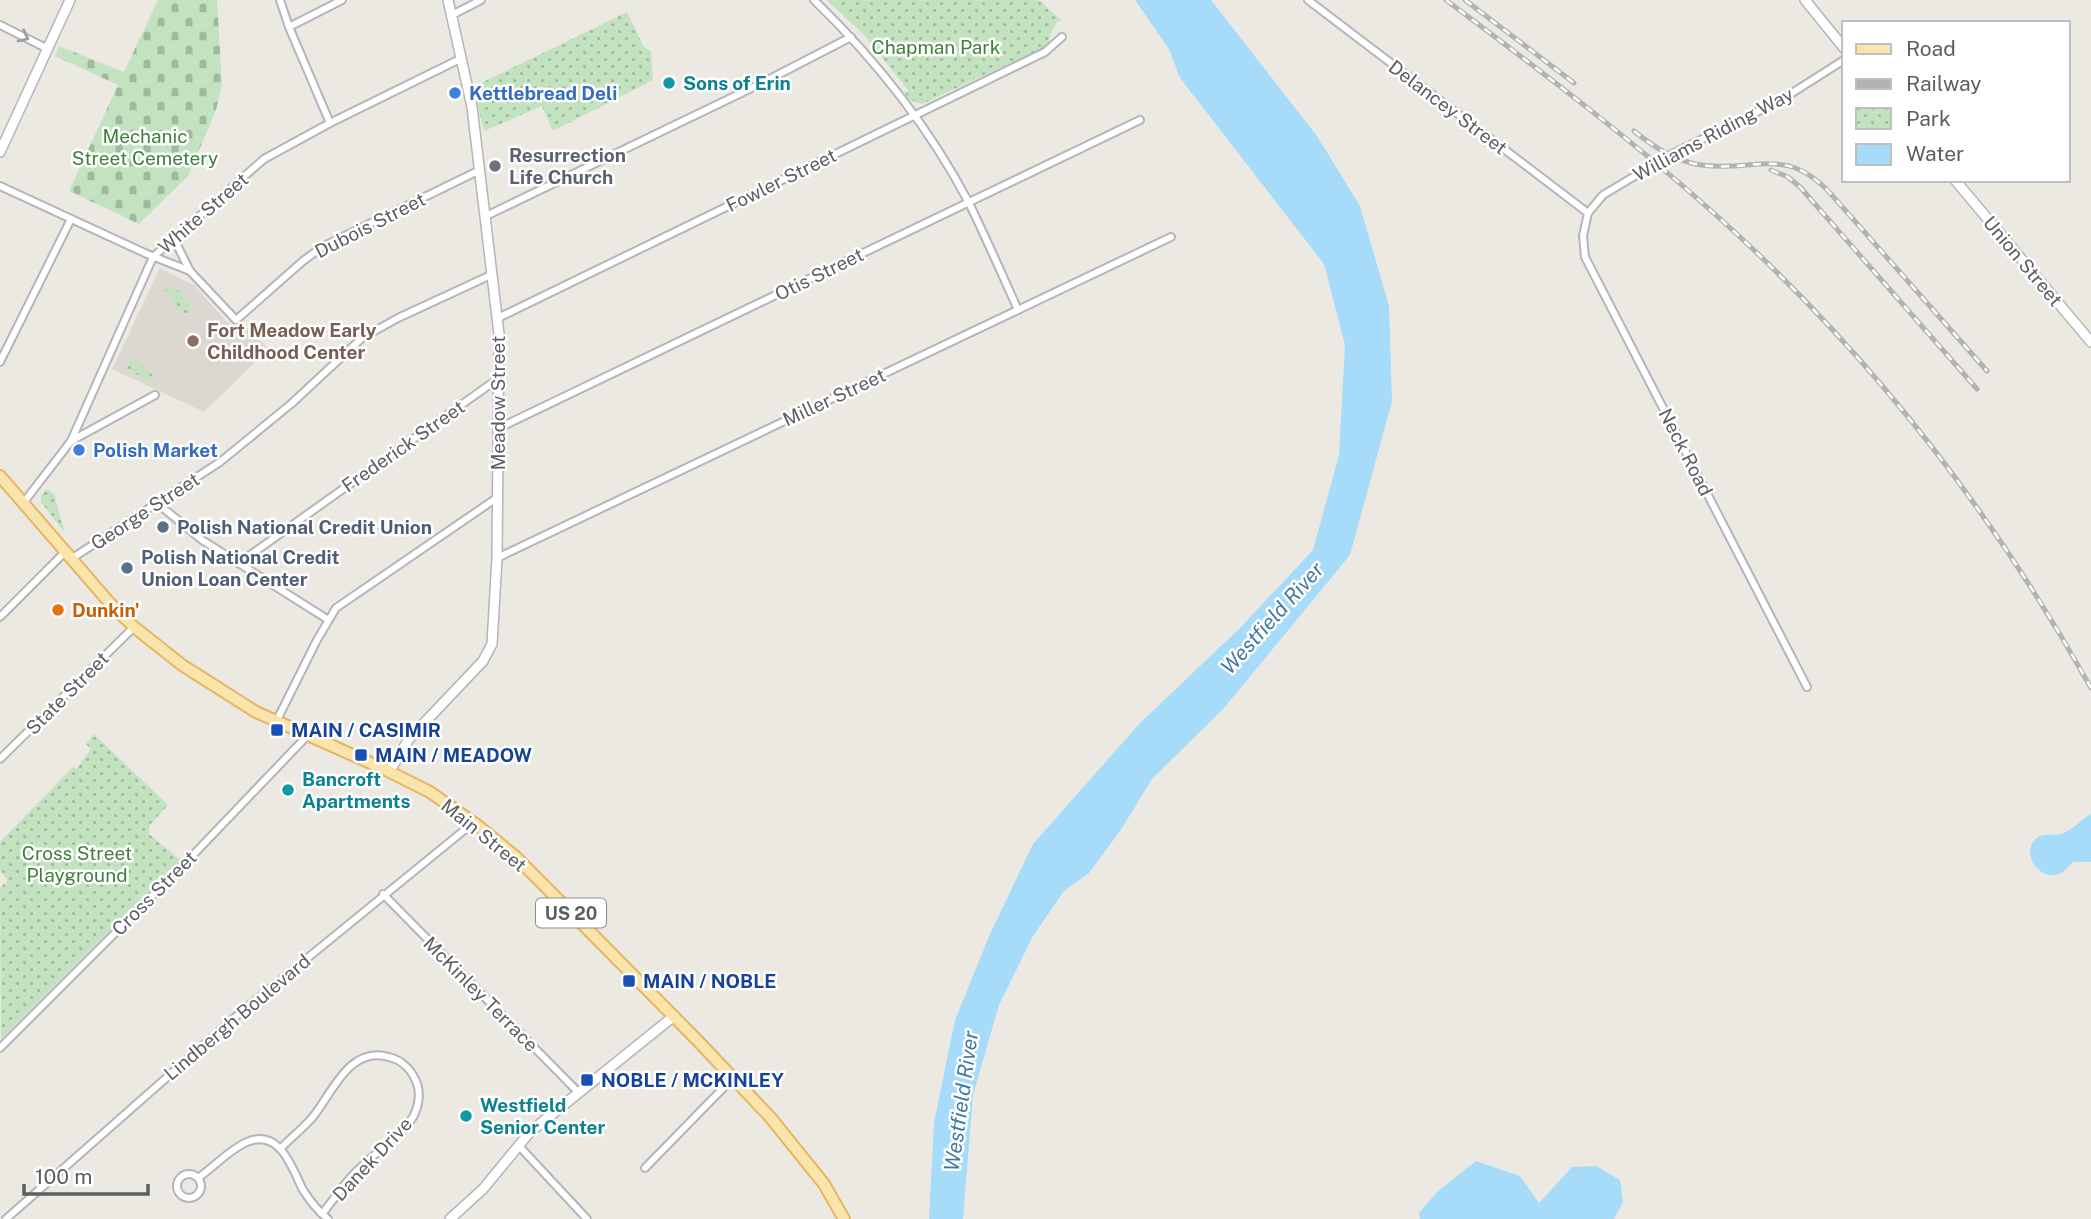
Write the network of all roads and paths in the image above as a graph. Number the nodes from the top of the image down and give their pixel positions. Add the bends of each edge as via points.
1 (70, 0) edge
2 (280, 0) edge
3 (342, 0) edge
4 (448, 0) edge
5 (481, 0) edge
6 (814, 0) edge
7 (1308, 0) edge
8 (1805, 0) edge
9 (452, 15) junction
10 (0, 24) edge
11 (289, 27) junction
12 (851, 37) junction
13 (1062, 37) dead end
14 (1842, 46) edge
15 (48, 48) junction
16 (460, 59) junction
17 (1842, 61) edge
18 (913, 114) junction
19 (1140, 120) dead end
20 (330, 123) junction
21 (0, 152) edge
22 (480, 170) junction
23 (1957, 182) edge
24 (0, 186) edge
25 (968, 203) junction
26 (1588, 213) junction
27 (486, 216) junction
28 (71, 219) junction
29 (1171, 237) dead end
30 (174, 239) junction
31 (153, 257) junction
32 (190, 271) junction
33 (493, 274) junction
34 (1018, 310) junction
35 (498, 318) junction
36 (2091, 342) edge
37 (0, 362) edge
38 (499, 378) junction
39 (155, 395) dead end
40 (499, 428) junction
41 (71, 442) junction
42 (0, 476) edge
43 (498, 497) junction
44 (24, 502) junction
45 (157, 503) junction
46 (68, 556) junction
47 (497, 558) junction
48 (239, 563) junction
49 (0, 617) edge
50 (327, 619) junction
51 (134, 627) junction
52 (1807, 687) dead end
53 (276, 722) junction
54 (307, 736) junction
55 (0, 759) edge
56 (389, 772) junction
57 (473, 823) junction
58 (383, 894) junction
59 (674, 1016) junction
60 (0, 1048) edge
61 (734, 1077) junction
62 (579, 1093) junction
63 (519, 1146) junction
64 (281, 1148) junction
65 (645, 1168) dead end
66 (198, 1178) dead end
67 (325, 1217) edge
68 (6, 1219) edge
69 (450, 1219) edge
70 (587, 1219) edge
71 (844, 1219) edge

1 - 15 street
2 - 11 street
3 - 11 street
4 - 9 street, Meadow Street
5 - 9 street
6 - 12 street
7 - 26 street, Delancey Street
8 - 14 street
9 - 16 street, Meadow Street
10 -> 15 street
11 - 20 street
12 - 18 street
12 - 27 street
13 - 18 street, Fowler Street via 1045,52
15 - 21 street
16 - 20 street, White Street
16 - 22 street, Meadow Street
17 - 26 street, Williams Riding Way via 1781,100 1625,181 1603,195
18 - 25 street
18 - 35 street, Fowler Street
19 - 25 street, Otis Street
20 - 30 street, White Street via 264,159
22 - 27 street, Meadow Street
22 - 32 street, Dubois Street via 322,247 236,320
23 - 36 street, Union Street
24 - 28 street
25 - 34 street
25 - 40 street, Otis Street
26 - 52 street, Neck Road via 1585,257
27 - 33 street, Meadow Street
28 - 31 street
28 - 37 street
29 - 34 street, Miller Street
30 - 31 street, White Street
30 - 32 street
31 - 32 street
31 - 41 street, White Street
33 - 35 street, Meadow Street
33 - 45 street, George Street via 362,338 229,456
34 - 47 street, Miller Street
35 - 38 street, Meadow Street
38 - 40 street, Meadow Street
38 - 48 street, Frederick Street
39 - 41 street
40 - 43 street, Meadow Street
41 - 44 street, White Street
42 - 44 main road, Main Street / US 20
43 - 47 street, Meadow Street
43 - 50 street via 336,608
44 - 46 main road, Main Street / US 20
45 - 46 street, George Street
45 - 48 street
46 - 49 street, George Street
46 - 51 main road, Main Street / US 20
47 - 56 street, Meadow Street via 490,652 409,739
48 - 50 street
50 - 53 street
51 - 53 main road, Main Street / US 20 via 206,682
51 - 55 street, State Street
53 - 54 main road, Main Street / US 20
54 - 56 main road, Main Street / US 20
54 - 60 street, Cross Street
56 - 57 main road, Main Street / US 20 via 441,799
57 - 58 street, Lindbergh Boulevard
57 - 59 main road, Main Street / US 20 via 516,857
58 - 62 street, McKinley Terrace
58 - 68 street, Lindbergh Boulevard
59 - 61 main road, Main Street / US 20
59 - 62 street
61 - 65 street
61 - 71 main road, Main Street / US 20 via 805,1158
62 - 63 street
63 - 69 street
63 - 70 street
64 - 66 street via 267,1140 248,1142
64 - 67 street via 308,1197
64 - 67 street, Danek Drive via 360,1059 386,1056 398,1060 412,1074 419,1099 412,1118 354,1174

